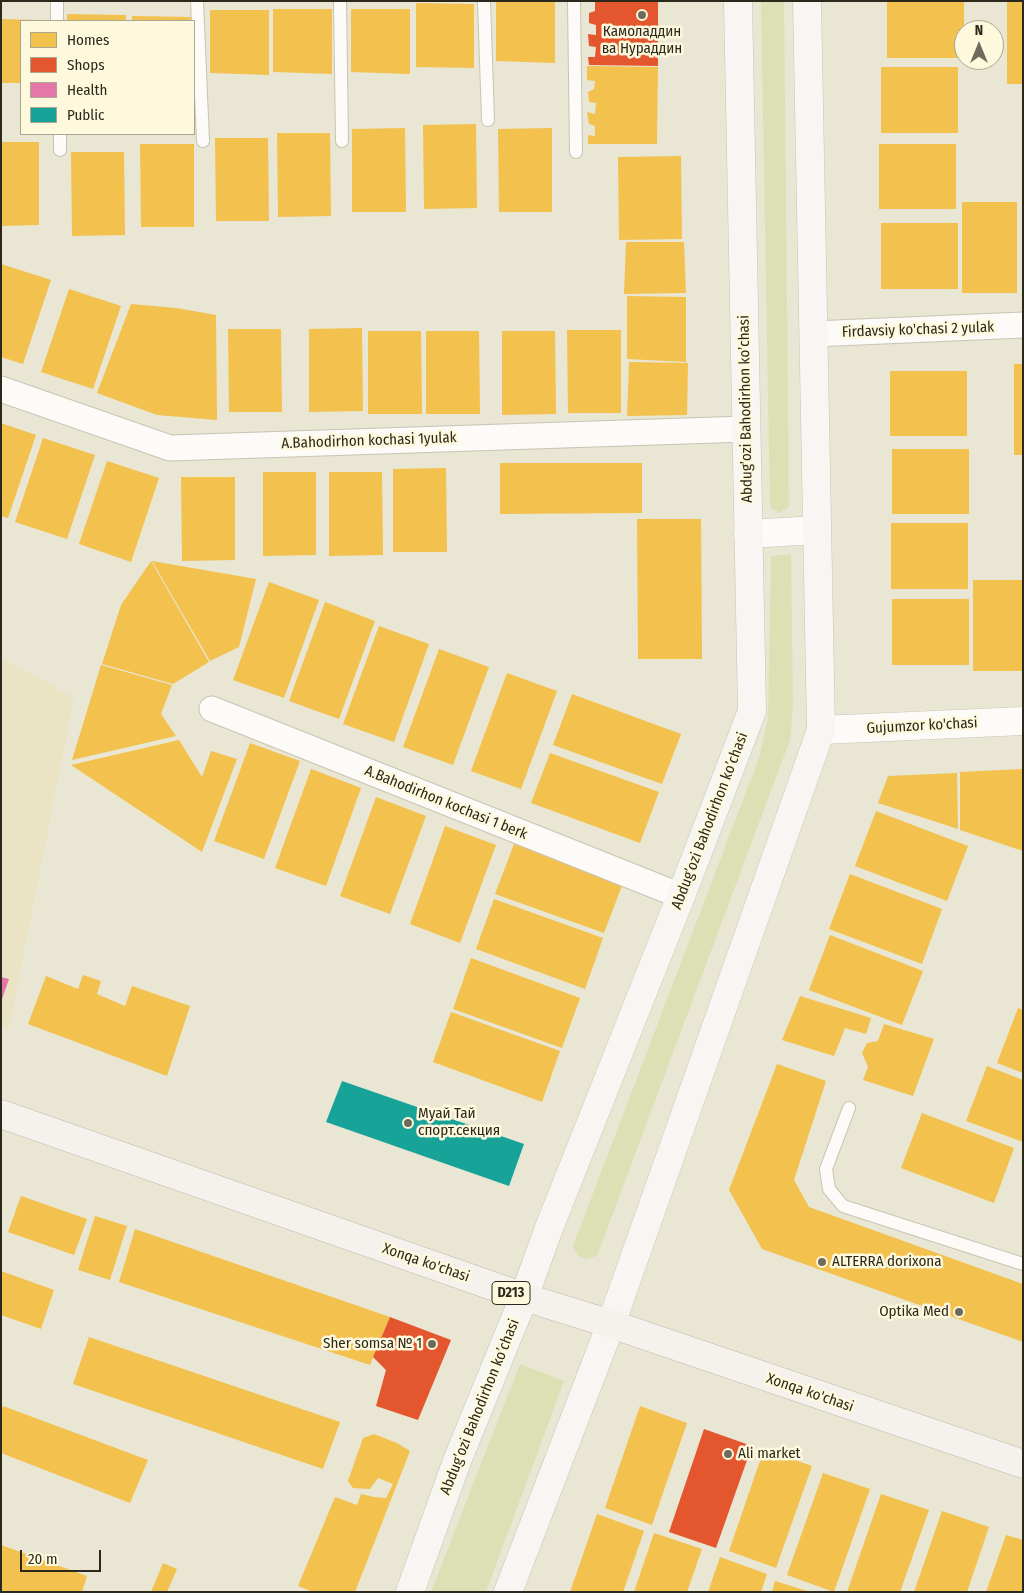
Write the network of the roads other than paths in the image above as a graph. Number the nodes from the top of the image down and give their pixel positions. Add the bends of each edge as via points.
1 (57, 1) edge
2 (197, 1) edge
3 (340, 1) edge
4 (484, 1) edge
5 (574, 1) edge
6 (738, 1) edge
7 (807, 1) edge
8 (58, 20) edge
9 (488, 120) dead end
10 (60, 135) edge
11 (203, 141) dead end
12 (342, 141) dead end
13 (60, 150) dead end
14 (576, 152) dead end
15 (1023, 325) edge
16 (813, 334) junction
17 (1, 389) edge
18 (746, 429) junction
19 (817, 530) junction
20 (748, 534) junction
21 (212, 709) dead end
22 (1023, 721) edge
23 (821, 730) junction
24 (681, 896) junction
25 (849, 1108) dead end
26 (1, 1114) edge
27 (1023, 1264) edge
28 (524, 1297) junction
29 (611, 1324) junction
30 (1023, 1464) edge
31 (410, 1592) edge
32 (508, 1592) edge

1 - 8 lane
2 - 11 lane
3 - 12 lane
4 - 9 lane
5 - 14 lane
6 - 18 main road, Abdug’ozi Bahodirhon ko’chasi
7 - 16 main road
10 - 13 lane
15 - 16 street, Firdavsiy ko'chasi 2 yulak
16 - 19 main road
17 - 18 street, A.Bahodirhon kochasi 1yulak via 170,448
18 - 20 main road, Abdug’ozi Bahodirhon ko’chasi
19 - 20 street
19 - 23 main road
20 - 24 main road, Abdug’ozi Bahodirhon ko’chasi via 752,711
21 - 24 street, A.Bahodirhon kochasi 1 berk
22 - 23 street, Gujumzor ko'chasi
23 - 29 main road
24 - 28 main road, Abdug’ozi Bahodirhon ko’chasi
25 - 27 lane via 826,1168 829,1189 843,1206
26 - 28 main road, Xonqa ko'chasi / D213
28 - 29 main road, Xonqa ko'chasi / D213
28 - 31 main road, Abdug’ozi Bahodirhon ko’chasi via 457,1461
29 - 30 main road, Xonqa ko'chasi / D213
29 - 32 main road

